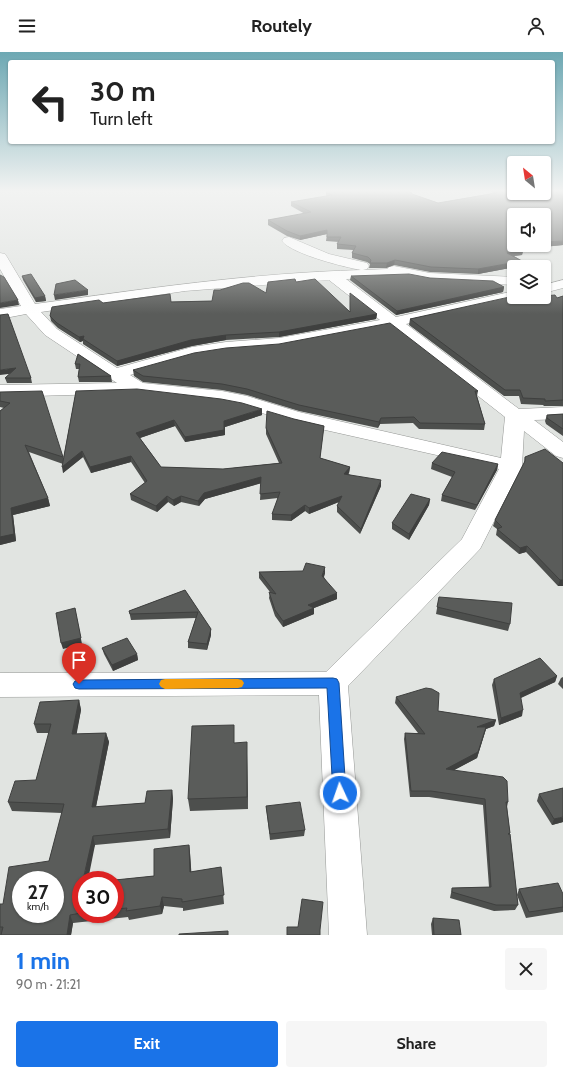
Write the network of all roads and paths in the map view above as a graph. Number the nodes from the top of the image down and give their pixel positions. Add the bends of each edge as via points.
1 (289, 241) dead end
2 (0, 257) edge
3 (409, 272) junction
4 (332, 275) junction
5 (551, 280) edge
6 (563, 280) edge
7 (507, 281) edge
8 (563, 284) edge
9 (551, 287) edge
10 (507, 297) edge
11 (30, 309) junction
12 (0, 314) edge
13 (394, 322) junction
14 (115, 374) junction
15 (138, 388) junction
16 (0, 391) edge
17 (563, 413) edge
18 (515, 415) junction
19 (563, 452) edge
20 (511, 466) junction
21 (333, 683) junction
22 (0, 685) edge
23 (348, 935) edge

1 - 3 street via 314,254 349,264
2 - 11 street
3 - 4 street
3 - 7 street via 430,277
4 - 11 street via 185,287
4 - 13 street
5 - 6 street
8 - 9 street
10 - 13 street
11 - 12 street
11 - 14 street via 51,332
13 - 14 street via 279,343 192,352
13 - 18 street
14 - 15 street
15 - 16 street
15 - 20 street via 247,402 294,417
17 - 18 street
18 - 19 street
18 - 20 street
20 - 21 street via 472,543
21 - 22 street
21 - 23 street

